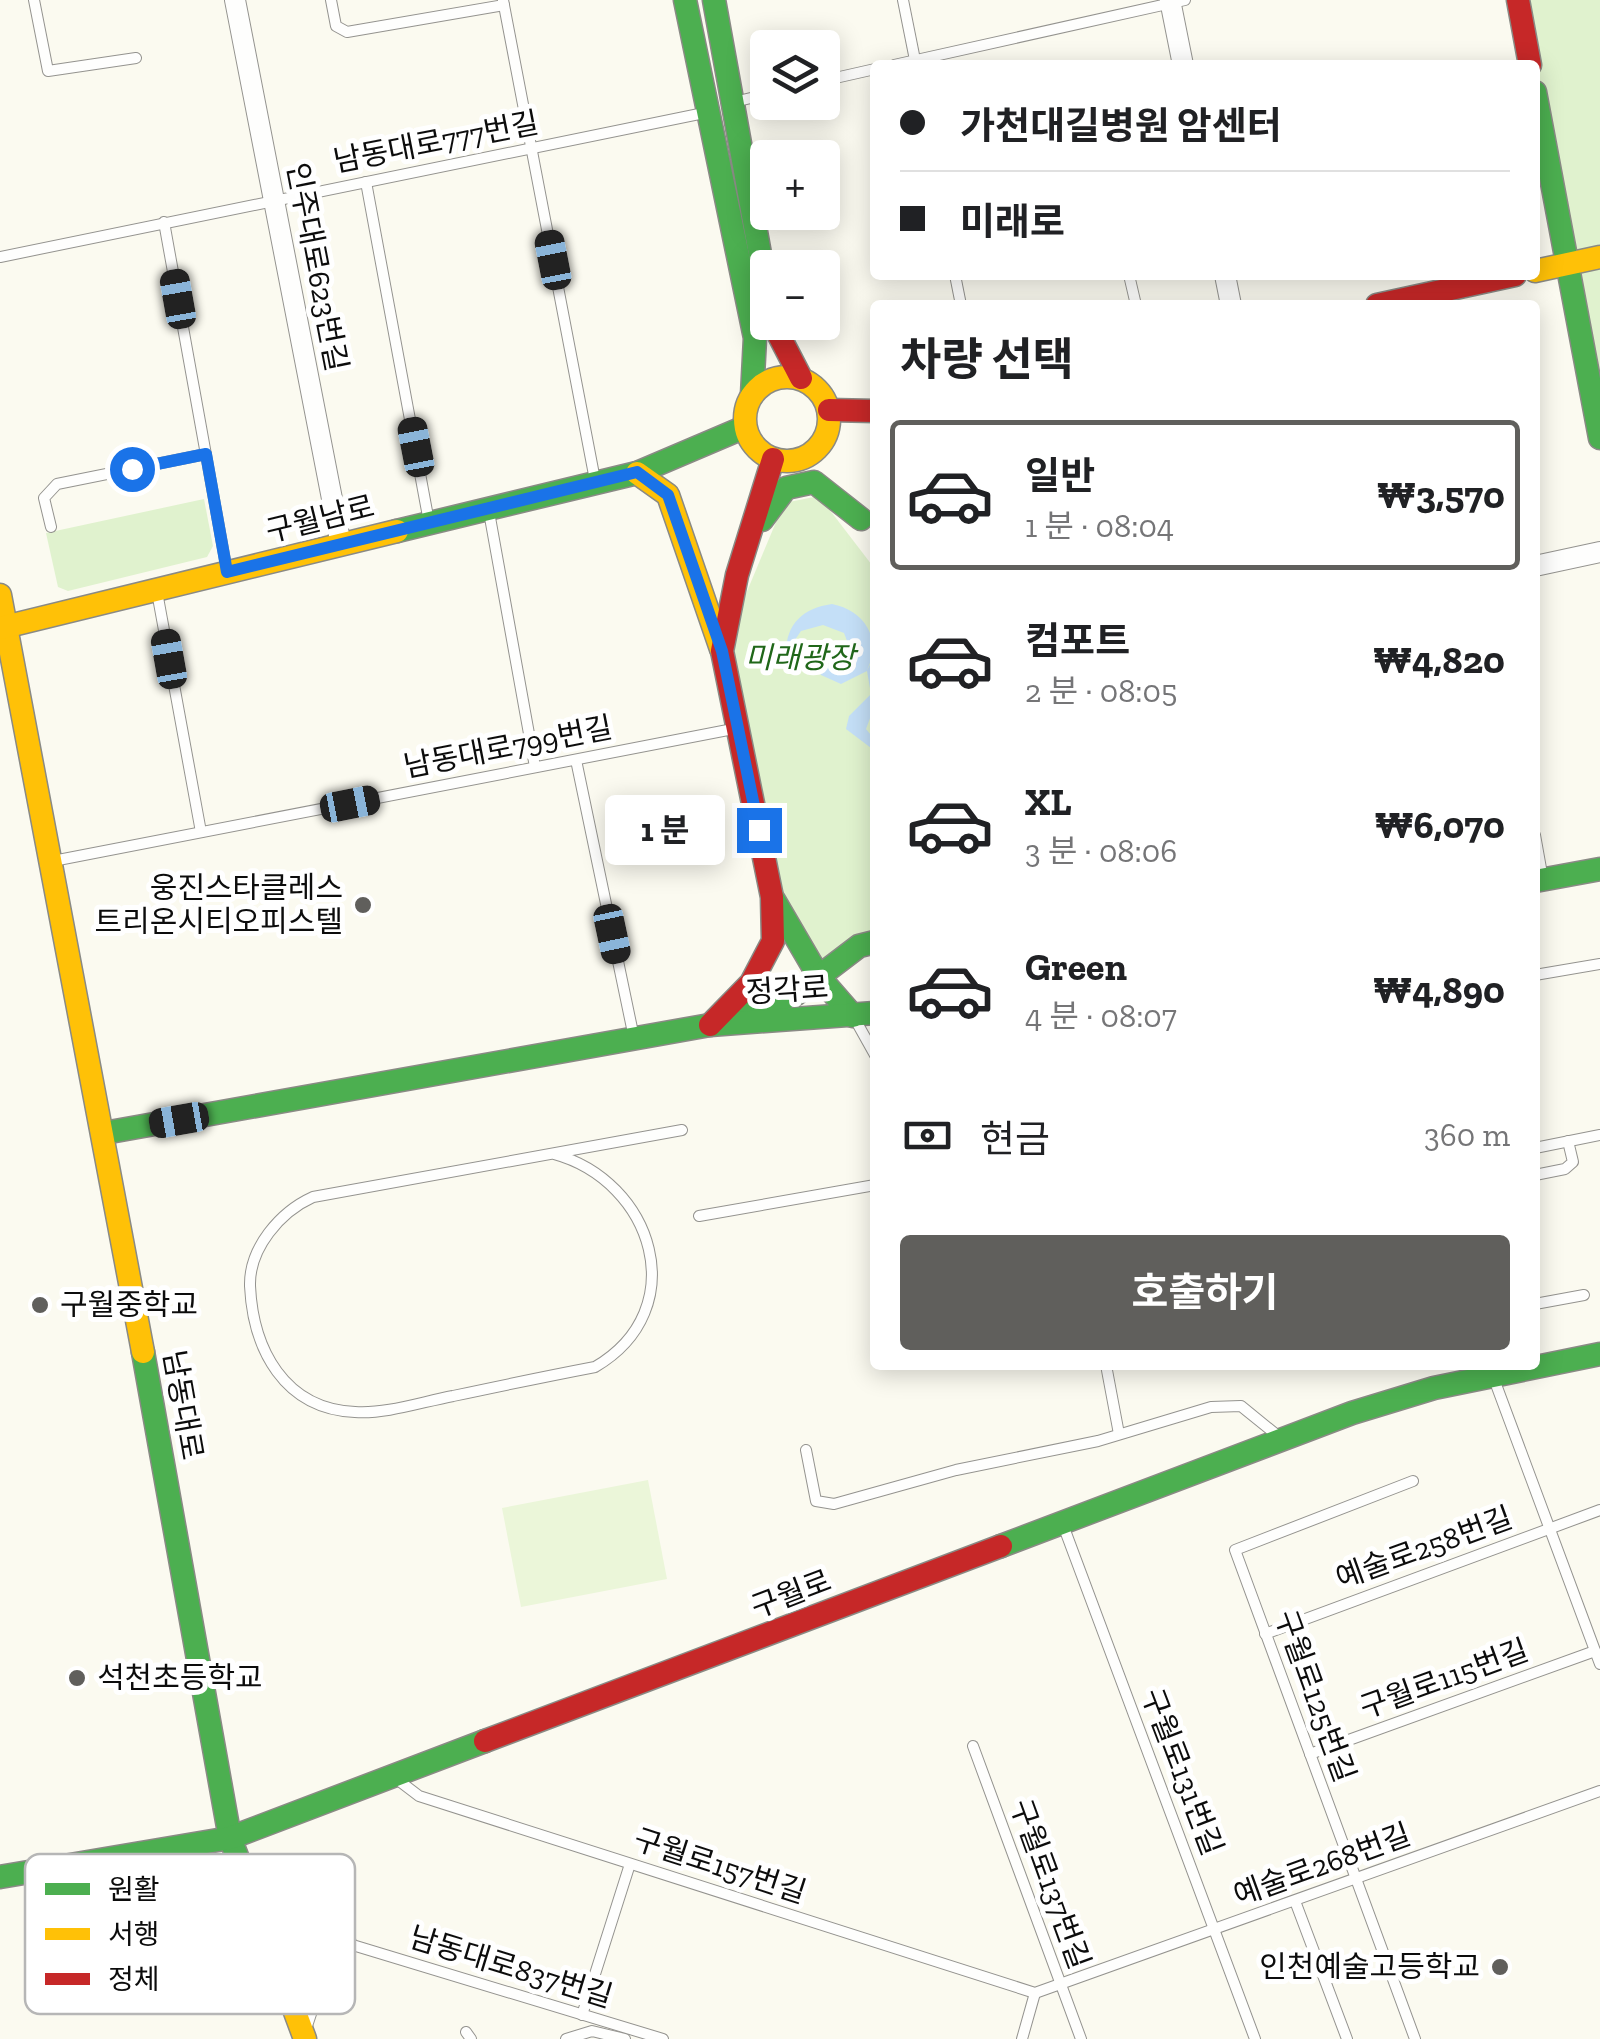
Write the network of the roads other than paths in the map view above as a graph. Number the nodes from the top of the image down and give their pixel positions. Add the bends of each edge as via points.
1 (34, 0) edge
2 (235, 0) edge
3 (331, 0) edge
4 (685, 0) edge
5 (714, 0) edge
6 (903, 0) edge
7 (1518, 0) edge
8 (1175, 1) edge
9 (504, 3) edge
10 (136, 58) dead end
11 (915, 60) joint
12 (1182, 60) edge
13 (1529, 60) edge
14 (870, 71) edge
15 (840, 78) edge
16 (750, 98) edge
17 (732, 102) junction
18 (706, 112) junction
19 (1540, 119) edge
20 (532, 149) junction
21 (366, 182) junction
22 (274, 200) junction
23 (164, 222) junction
24 (759, 250) edge
25 (0, 257) edge
26 (1600, 257) edge
27 (1567, 264) junction
28 (1540, 270) edge
29 (1499, 280) edge
30 (1436, 299) edge
31 (781, 340) edge
32 (801, 378) junction
33 (752, 395) junction
34 (828, 410) junction
35 (870, 411) edge
36 (745, 427) junction
37 (1600, 438) edge
38 (815, 450) junction
39 (206, 454) junction
40 (773, 458) junction
41 (637, 472) junction
42 (596, 482) junction
43 (488, 508) junction
44 (861, 520) junction
45 (430, 523) junction
46 (51, 527) dead end
47 (749, 533) junction
48 (870, 534) edge
49 (341, 544) junction
50 (1600, 552) edge
51 (1540, 565) edge
52 (227, 572) junction
53 (156, 590) junction
54 (0, 595) edge
55 (3, 627) edge
56 (722, 651) junction
57 (739, 728) junction
58 (576, 760) junction
59 (536, 767) junction
60 (201, 832) junction
61 (52, 861) junction
62 (1600, 868) edge
63 (1540, 880) edge
64 (772, 897) junction
65 (870, 943) edge
66 (1600, 964) edge
67 (1540, 974) edge
68 (819, 977) junction
69 (864, 1014) edge
70 (710, 1025) junction
71 (634, 1039) junction
72 (682, 1130) dead end
73 (104, 1133) junction
74 (1600, 1135) edge
75 (1568, 1141) junction
76 (1540, 1147) edge
77 (554, 1154) junction
78 (1540, 1174) edge
79 (870, 1185) edge
80 (698, 1216) dead end
81 (1584, 1295) dead end
82 (1540, 1303) edge
83 (1600, 1354) edge
84 (1540, 1365) edge
85 (1107, 1370) edge
86 (1514, 1370) edge
87 (1492, 1374) junction
88 (1119, 1434) junction
89 (1283, 1440) junction
90 (806, 1450) dead end
91 (1414, 1481) dead end
92 (1600, 1510) edge
93 (1062, 1523) junction
94 (1550, 1528) junction
95 (1265, 1634) junction
96 (1595, 1651) junction
97 (1600, 1664) edge
98 (973, 1746) dead end
99 (1310, 1754) junction
100 (396, 1776) junction
101 (1600, 1790) edge
102 (230, 1838) junction
103 (136, 1854) edge
104 (236, 1854) edge
105 (630, 1864) junction
106 (25, 1873) edge
107 (0, 1877) edge
108 (1356, 1879) junction
109 (1295, 1901) junction
110 (1214, 1930) junction
111 (355, 1946) edge
112 (1061, 1986) junction
113 (1035, 1993) junction
114 (582, 2014) junction
115 (566, 2039) edge
116 (625, 2039) edge
117 (663, 2039) edge
118 (1022, 2039) edge
119 (1081, 2039) edge
120 (1255, 2039) edge
121 (1347, 2039) edge
122 (1415, 2039) edge

1 - 10 lane via 48,71
2 - 22 street, 인주대로623번길
3 - 9 lane via 336,26 348,32
4 - 18 street
5 - 17 street
6 - 11 lane
7 - 13 street
8 - 11 lane
8 - 12 street
9 - 20 lane
14 - 15 lane
16 - 17 lane
17 - 24 street
18 - 20 lane, 남동대로777번길
18 - 33 street via 755,338
19 - 27 street
20 - 21 lane, 남동대로777번길
20 - 42 lane
21 - 22 lane, 남동대로777번길
21 - 45 lane
22 - 23 lane, 남동대로777번길
22 - 49 street, 인주대로623번길
23 - 25 lane, 남동대로777번길
23 - 39 lane
26 - 27 street
27 - 28 street
27 - 37 street
29 - 30 street
31 - 32 street
32 - 33 street via 768,380
32 - 34 street via 819,391
33 - 36 street
34 - 35 street
34 - 38 street via 827,432
36 - 40 street via 755,446
36 - 41 street, 구월남로
38 - 40 street via 795,460
38 - 44 street
39 - 46 lane via 57,484 44,498
39 - 52 lane
40 - 47 street
41 - 42 street, 구월남로
41 - 56 street via 668,495
42 - 43 street, 구월남로
43 - 45 street, 구월남로
43 - 59 lane
44 - 47 street via 814,482 786,488
44 - 48 street
45 - 49 street, 구월남로
47 - 56 street
49 - 52 street, 구월남로
50 - 51 street
52 - 53 street, 구월남로
53 - 55 street, 구월남로
53 - 60 lane
54 - 55 street, 남동대로
55 - 61 street, 남동대로
56 - 57 street
57 - 58 lane, 남동대로799번길
57 - 64 street
58 - 59 lane, 남동대로799번길
58 - 71 lane
59 - 60 lane, 남동대로799번길
60 - 61 lane, 남동대로799번길
61 - 73 street, 남동대로
62 - 63 street
64 - 68 street
64 - 70 street via 768,958
65 - 68 street, 정각로
66 - 67 lane
68 - 69 street
68 - 70 street, 정각로 via 796,994
69 - 70 street, 정각로
70 - 71 street
71 - 73 street
72 - 77 lane
73 - 102 street, 남동대로
74 - 75 lane
75 - 76 lane
75 - 78 lane via 1573,1162
77 - 77 lane via 313,1197 280,1219 254,1258 250,1278 257,1340 278,1376 327,1408 375,1412 595,1366 626,1345 644,1316 651,1277 636,1214 605,1176
79 - 80 lane
81 - 82 lane
83 - 84 street, 구월로
85 - 88 lane
86 - 87 street, 구월로
87 - 89 street, 구월로
87 - 94 lane
88 - 89 lane via 1211,1407 1241,1406
88 - 90 lane via 834,1504 816,1501
89 - 93 street, 구월로
91 - 95 lane, 구월로125번길 via 1234,1550
92 - 94 lane, 예술로258번길
93 - 100 street, 구월로
93 - 110 lane, 구월로131번길
94 - 95 lane, 예술로258번길
94 - 96 lane
95 - 99 lane, 구월로125번길
96 - 97 lane
96 - 99 lane, 구월로115번길
98 - 112 lane, 구월로137번길
99 - 108 lane, 구월로125번길
100 - 102 street, 구월로
100 - 105 lane, 구월로157번길 via 419,1796
101 - 108 lane, 예술로268번길
102 - 103 street, 구월로
102 - 104 street, 남동대로
105 - 113 lane, 구월로157번길
105 - 114 lane
106 - 107 street, 구월로
108 - 109 lane, 예술로268번길
108 - 122 lane, 구월로125번길
109 - 110 lane, 예술로268번길
109 - 121 lane
110 - 112 lane, 예술로268번길
110 - 120 lane, 구월로131번길
111 - 114 lane, 남동대로837번길
112 - 113 lane
112 - 119 lane, 구월로137번길
113 - 118 lane
114 - 117 lane, 남동대로837번길
115 - 116 lane via 592,2031

